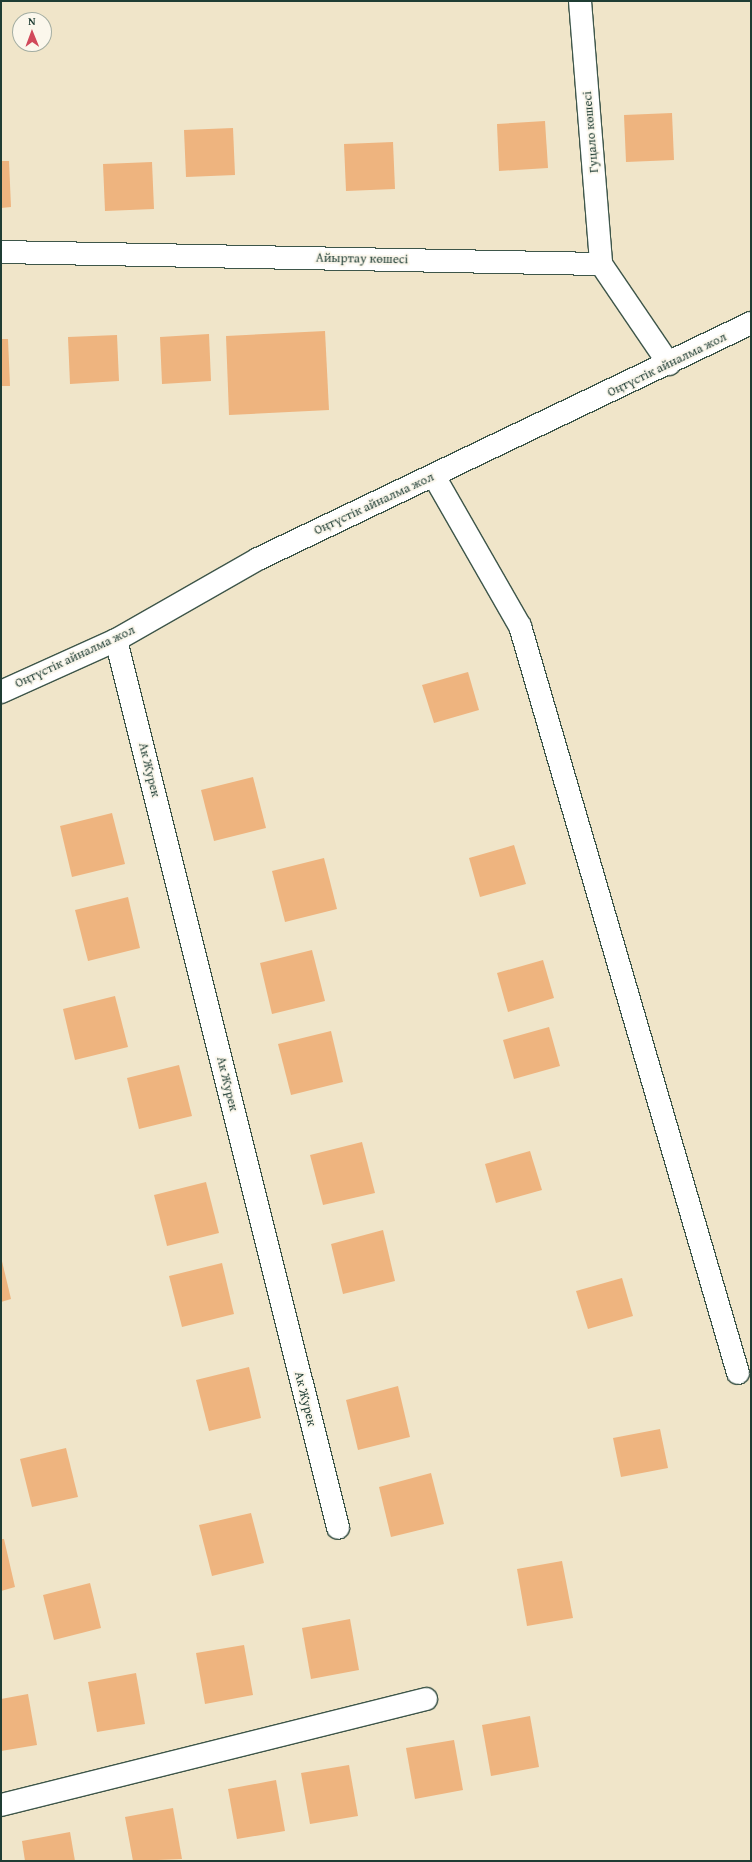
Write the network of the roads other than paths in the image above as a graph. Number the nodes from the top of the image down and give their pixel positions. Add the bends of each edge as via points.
1 (580, 1) edge
2 (1, 252) edge
3 (602, 264) junction
4 (751, 323) edge
5 (669, 364) junction
6 (434, 476) junction
7 (116, 640) junction
8 (1, 692) edge
9 (738, 1373) dead end
10 (338, 1528) dead end
11 (426, 1699) dead end
12 (1, 1806) edge

1 - 3 main road, Гуцало көшесі
2 - 3 main road, Айыртау көшесі
3 - 5 main road
4 - 5 main road, Оңтүстік айналма жол
5 - 6 main road, Оңтүстік айналма жол
6 - 7 main road, Оңтүстік айналма жол via 258,559
6 - 9 main road via 520,626
7 - 8 main road, Оңтүстік айналма жол
7 - 10 main road, Ак Журек
11 - 12 main road

